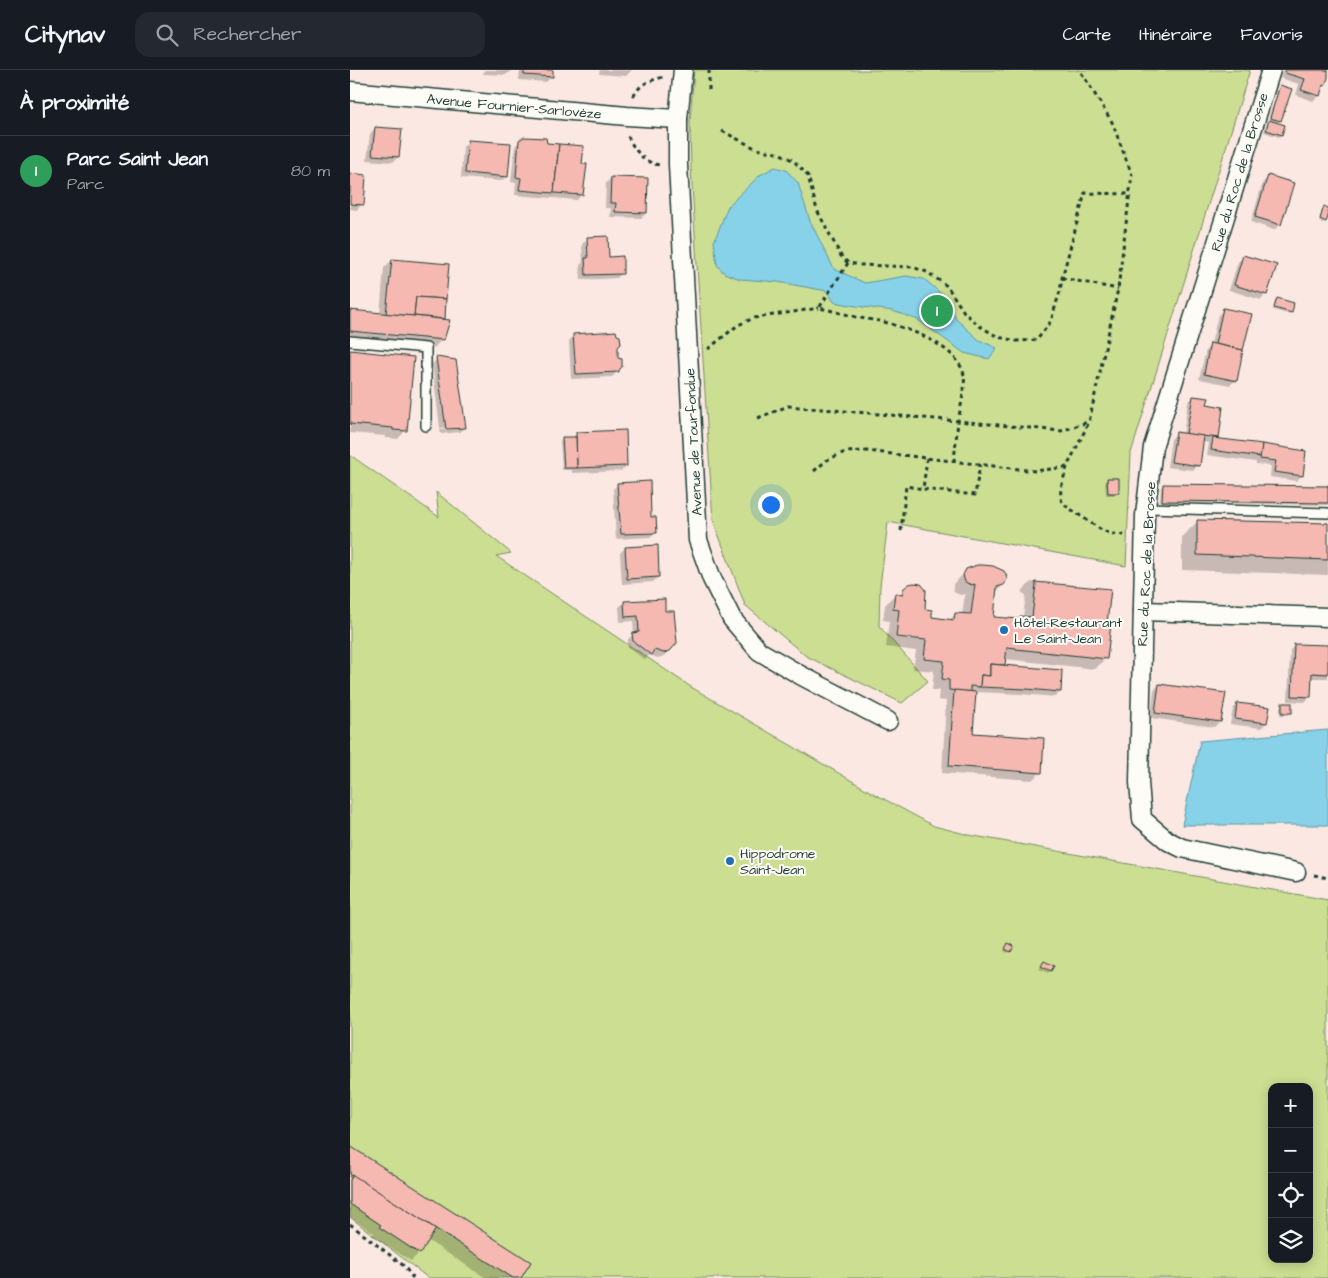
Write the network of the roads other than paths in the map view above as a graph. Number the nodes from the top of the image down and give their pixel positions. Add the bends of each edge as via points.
1 (683, 70) edge
2 (1271, 70) edge
3 (350, 91) edge
4 (678, 119) junction
5 (350, 341) edge
6 (426, 426) dead end
7 (1146, 508) junction
8 (1328, 513) edge
9 (1143, 611) junction
10 (1328, 617) edge
11 (888, 721) dead end
12 (1296, 872) dead end

1 - 4 street, Avenue de Tourfondue
2 - 7 street, Rue du Roc de la Brosse via 1153,447
3 - 4 street, Avenue Fournier-Sarlovèze
4 - 11 street, Avenue de Tourfondue via 698,540 712,579 732,619 759,651
5 - 6 lane via 426,348
7 - 8 lane
7 - 9 street, Rue du Roc de la Brosse
9 - 10 street
9 - 12 street, Rue du Roc de la Brosse via 1139,782 1142,819 1168,841 1182,848

